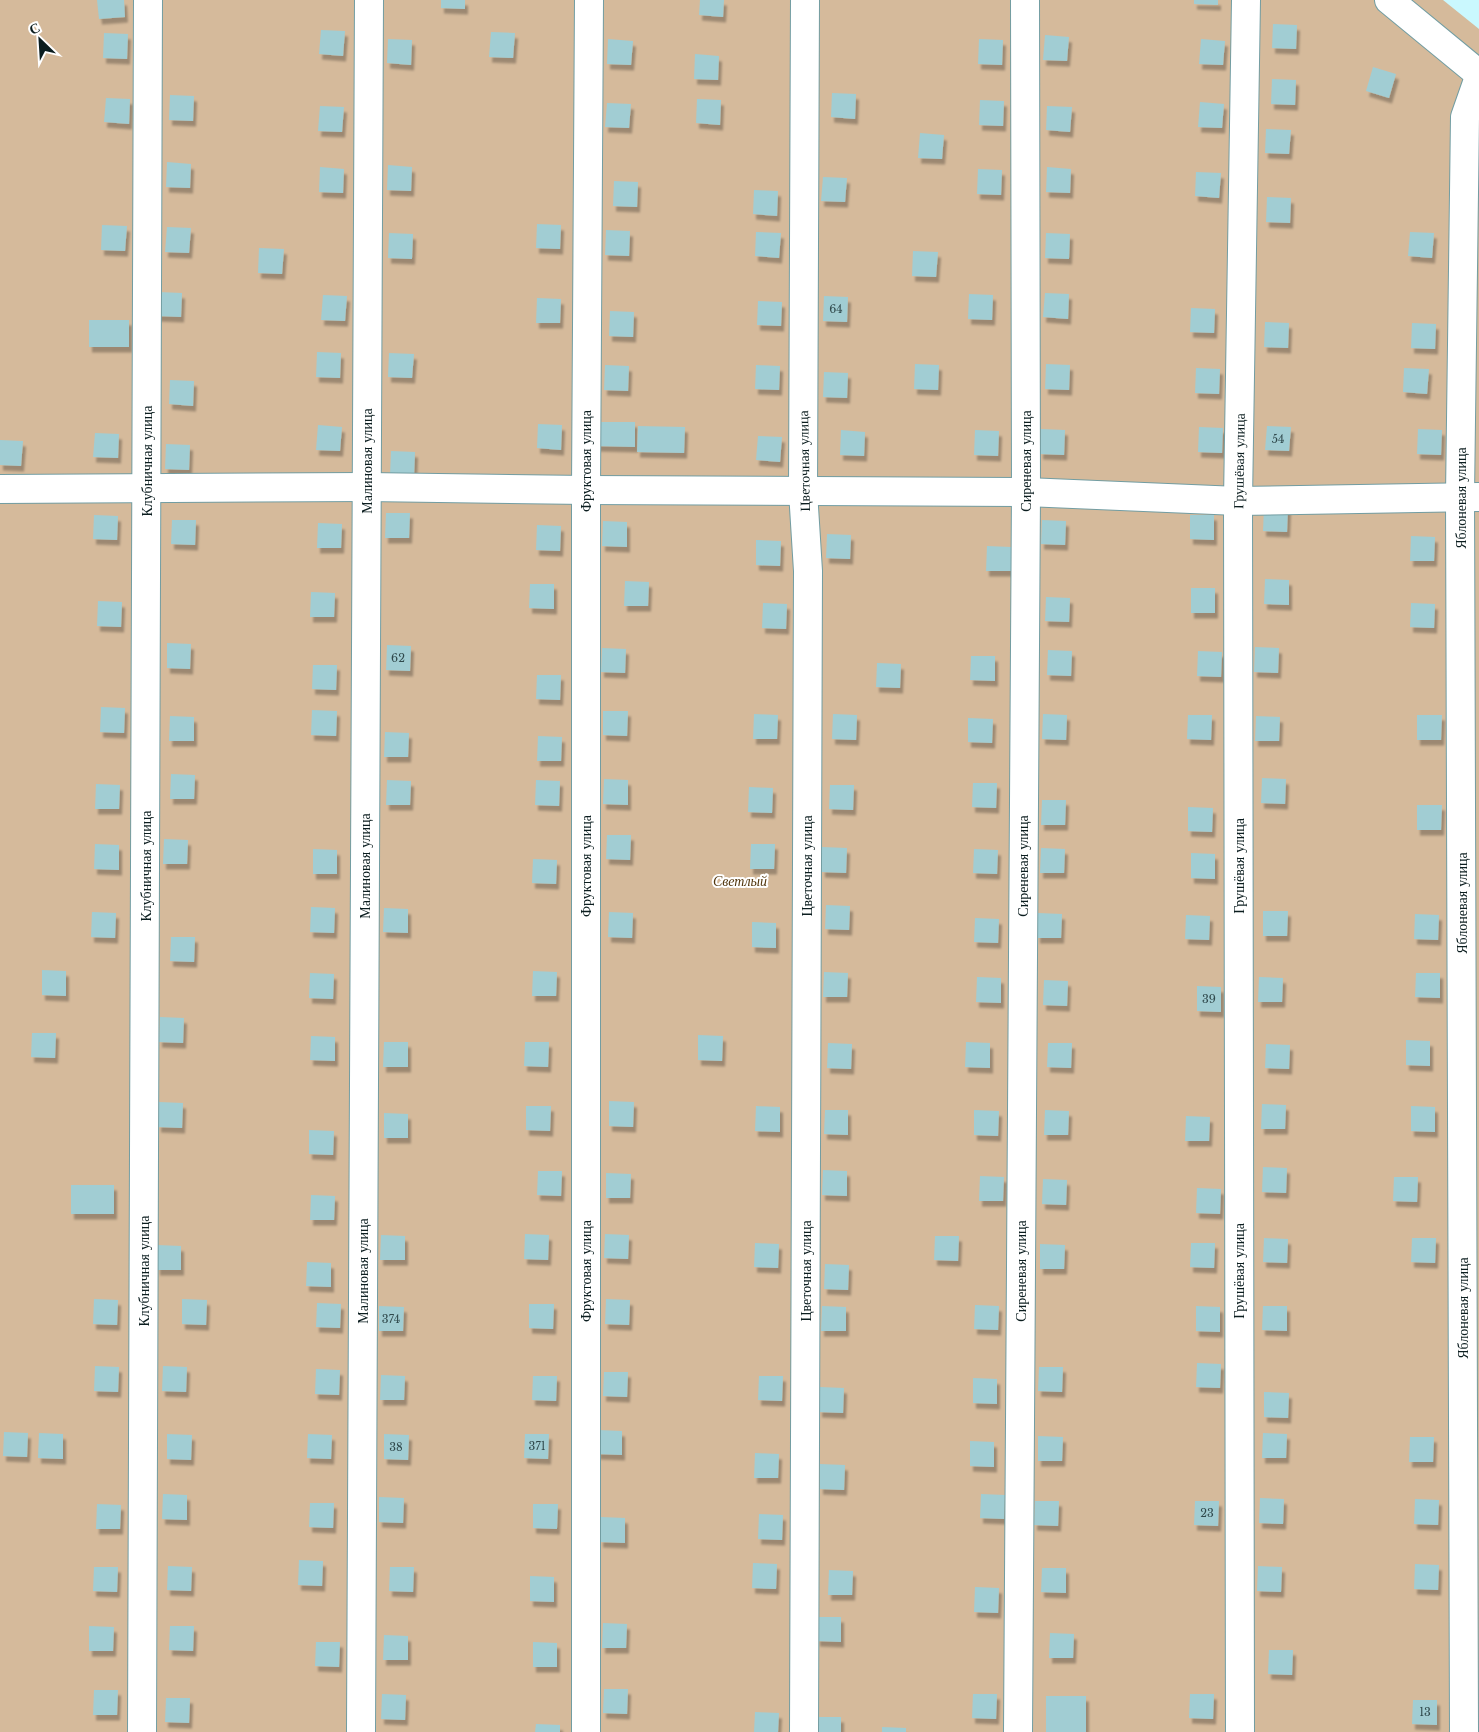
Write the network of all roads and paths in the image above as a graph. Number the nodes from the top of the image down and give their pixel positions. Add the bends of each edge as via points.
1 (148, 0) edge
2 (369, 0) edge
3 (589, 0) edge
4 (805, 0) edge
5 (1025, 0) edge
6 (1246, 0) edge
7 (1389, 0) edge
8 (1479, 75) edge
9 (367, 487) junction
10 (147, 488) junction
11 (0, 489) edge
12 (586, 490) junction
13 (803, 491) junction
14 (1026, 492) junction
15 (1470, 496) edge
16 (1238, 501) junction
17 (142, 1732) edge
18 (361, 1732) edge
19 (586, 1732) edge
20 (804, 1732) edge
21 (1018, 1732) edge
22 (1240, 1732) edge
23 (1464, 1732) edge

1 - 10 street, Клубничная улица
2 - 9 street, Малиновая улица
3 - 12 street, Фруктовая улица
4 - 13 street, Цветочная улица
5 - 14 street, Сиреневая улица
6 - 16 street, Грушёвая улица
7 - 8 street
8 - 15 street, Яблоневая улица via 1465,117
9 - 10 street
9 - 12 street
9 - 18 street, Малиновая улица
10 - 11 street
10 - 17 street, Клубничная улица
12 - 13 street
12 - 19 street, Фруктовая улица
13 - 14 street
13 - 20 street, Цветочная улица via 808,571
14 - 16 street
14 - 21 street, Сиреневая улица
15 - 16 street
15 - 23 street, Яблоневая улица
16 - 22 street, Грушёвая улица

